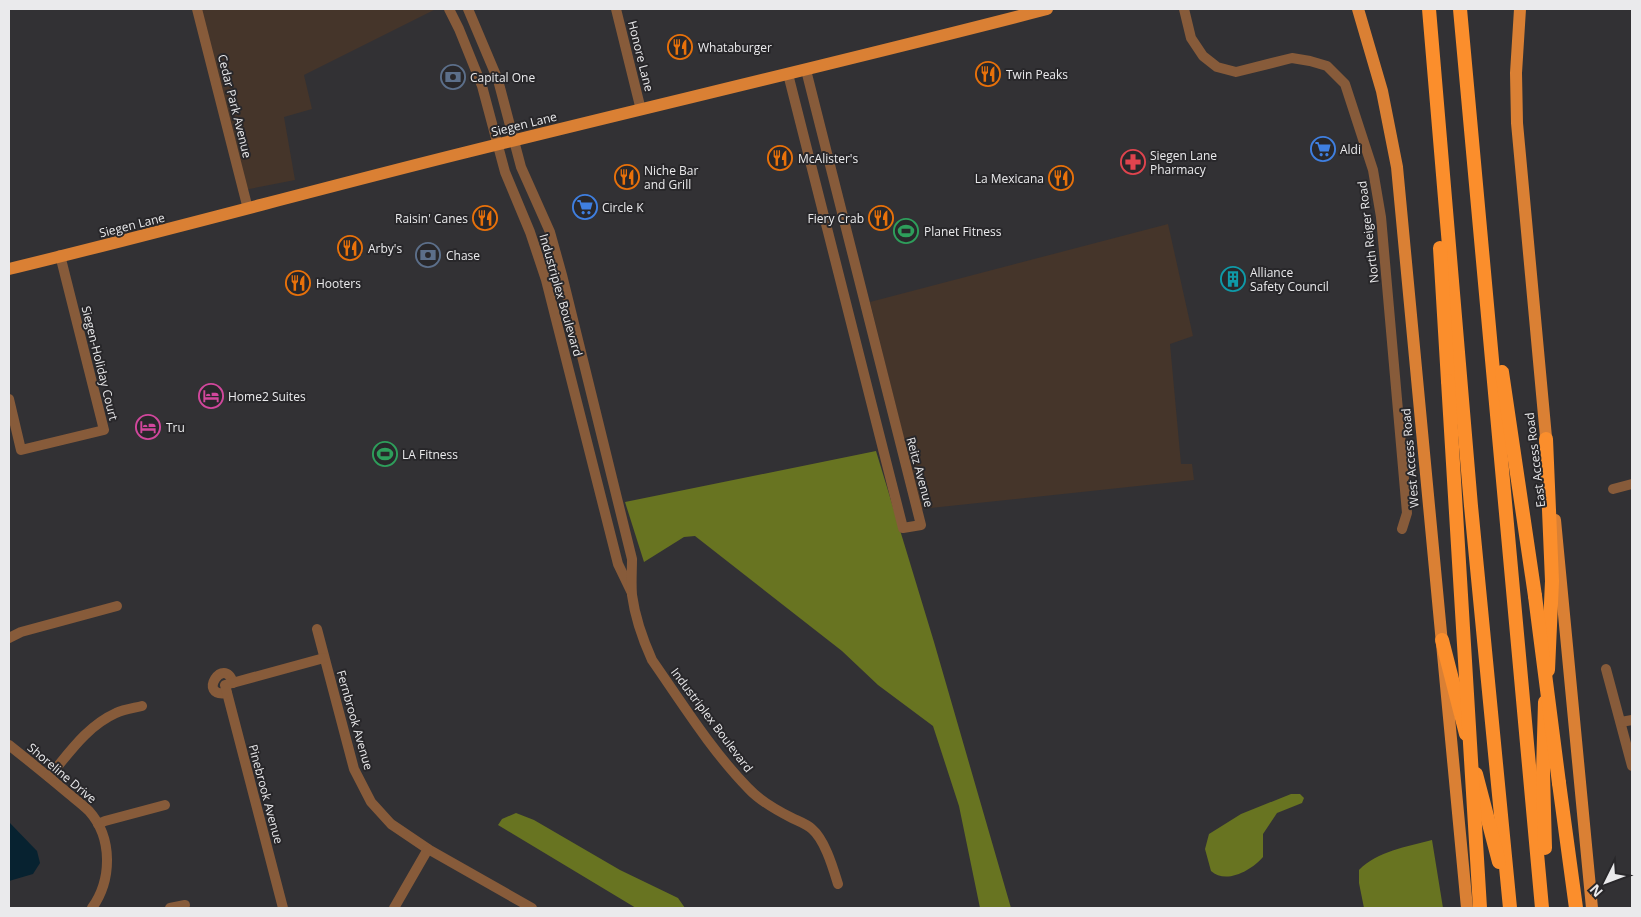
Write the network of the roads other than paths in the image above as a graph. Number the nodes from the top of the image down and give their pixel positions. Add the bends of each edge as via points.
1 (197, 9) edge
2 (449, 9) edge
3 (468, 9) edge
4 (616, 9) edge
5 (1046, 9) edge
6 (1184, 9) edge
7 (1358, 9) edge
8 (1428, 9) edge
9 (1460, 9) edge
10 (1520, 9) edge
11 (806, 70) junction
12 (788, 74) junction
13 (642, 110) junction
14 (1438, 110) junction
15 (514, 141) junction
16 (499, 144) junction
17 (248, 209) junction
18 (1481, 232) junction
19 (60, 255) junction
20 (9, 269) edge
21 (9, 399) edge
22 (1546, 439) junction
23 (1632, 484) edge
24 (1613, 489) dead end
25 (1402, 529) dead end
26 (632, 594) junction
27 (117, 606) dead end
28 (318, 629) dead end
29 (9, 638) edge
30 (1442, 640) junction
31 (324, 658) junction
32 (1606, 669) dead end
33 (142, 706) dead end
34 (1632, 720) edge
35 (1621, 722) junction
36 (9, 745) edge
37 (1632, 766) edge
38 (49, 777) junction
39 (165, 805) dead end
40 (98, 824) junction
41 (428, 849) junction
42 (838, 884) dead end
43 (185, 905) dead end
44 (519, 905) edge
45 (1509, 906) edge
46 (95, 907) edge
47 (170, 908) edge
48 (283, 908) edge
49 (394, 908) edge
50 (532, 908) edge
51 (1467, 908) edge
52 (1480, 908) edge
53 (1542, 908) edge
54 (1547, 908) edge
55 (1576, 908) edge
56 (1592, 908) edge

1 - 17 street, Cedar Park Avenue
2 - 16 street, Industriplex Boulevard via 482,86
3 - 15 street, Industriplex Boulevard via 498,80
4 - 13 street, Honore Lane
5 - 11 main road, Siegen Lane
6 - 25 street, North Reiger Road via 1191,38 1203,56 1217,67 1236,72 1292,58 1310,60 1327,66 1345,84 1373,170 1381,217 1407,513
7 - 30 main road, West Access Road via 1382,91 1397,167
8 - 14 highway
9 - 18 highway
10 - 22 main road, East Access Road via 1516,73 1518,146
11 - 12 main road, Siegen Lane
11 - 12 street, Reitz Avenue via 921,525 903,528
12 - 13 main road, Siegen Lane
13 - 15 main road, Siegen Lane
14 - 45 highway
14 - 52 highway, bridge via 1436,181
15 - 16 main road, Siegen Lane
15 - 26 street, Industriplex Boulevard via 521,167 550,232 562,275 632,559
16 - 17 main road, Siegen Lane
16 - 26 street, Industriplex Boulevard via 505,172 546,280 618,564
17 - 19 main road, Siegen Lane
18 - 53 highway
18 - 55 highway, bridge
19 - 20 main road, Siegen Lane
19 - 21 street, Siegen-Holiday Court via 104,430 22,450
22 - 54 highway via 1552,581 1543,756
22 - 56 main road, East Access Road
23 - 24 street
26 - 42 street, Industriplex Boulevard via 647,649 670,686 748,789 812,829 832,864
27 - 29 street
28 - 31 street, Fernbrook Avenue
30 - 45 highway
30 - 51 main road, West Access Road
31 - 41 street, Fernbrook Avenue via 354,769 371,802 391,824
31 - 48 street, Pinebrook Avenue via 228,687
32 - 35 street
33 - 38 street via 118,712 88,730
34 - 35 street
35 - 37 street
36 - 38 street, Shoreline Drive
38 - 40 street, Shoreline Drive via 89,811
39 - 40 street
40 - 46 street, Shoreline Drive via 107,866 106,880
41 - 44 street, Fernbrook Avenue
41 - 49 street
43 - 47 street
44 - 50 street, Fernbrook Avenue

